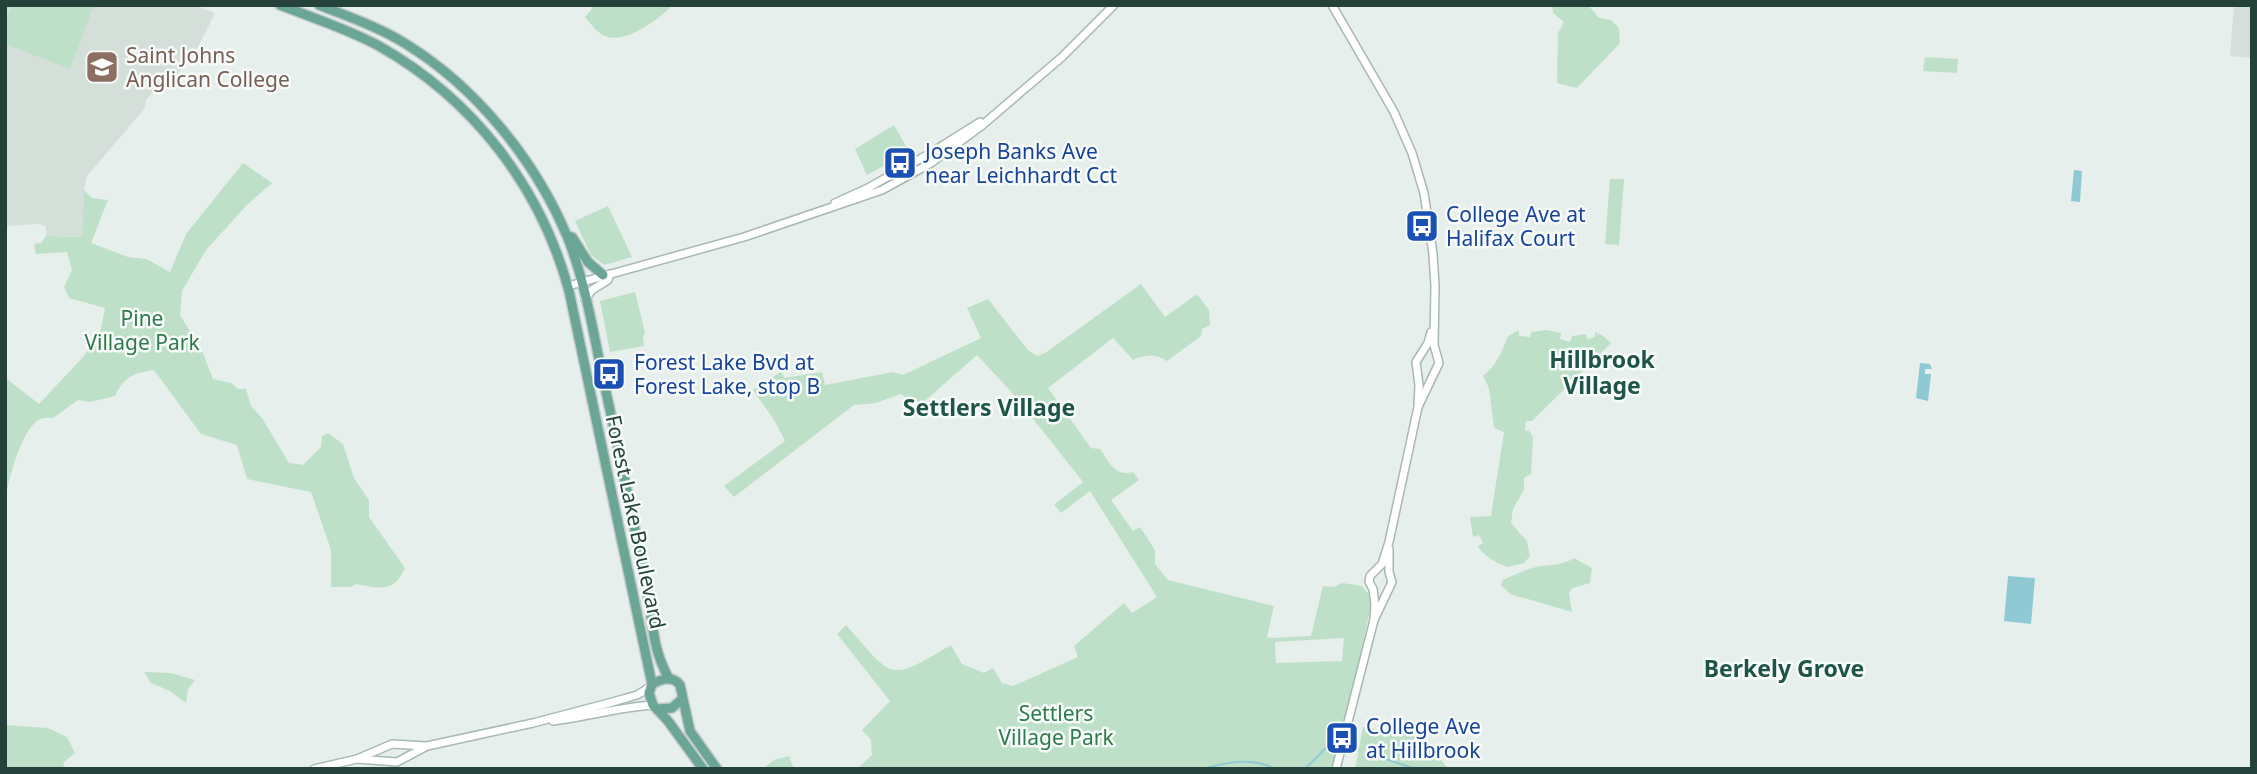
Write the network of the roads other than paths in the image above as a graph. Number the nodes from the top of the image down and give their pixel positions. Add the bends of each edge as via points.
1 (281, 5) edge
2 (319, 5) edge
3 (1114, 5) edge
4 (1332, 5) edge
5 (567, 236) junction
6 (607, 274) junction
7 (581, 282) junction
8 (568, 286) junction
9 (586, 299) junction
10 (1433, 327) junction
11 (1421, 352) junction
12 (1434, 353) junction
13 (1418, 369) junction
14 (1433, 372) junction
15 (1418, 407) junction
16 (1390, 542) junction
17 (1377, 569) junction
18 (1390, 572) junction
19 (1373, 589) junction
20 (1388, 589) junction
21 (1374, 620) junction
22 (669, 679) junction
23 (651, 686) junction
24 (682, 699) junction
25 (655, 707) junction
26 (533, 723) junction
27 (399, 745) junction
28 (426, 746) junction
29 (386, 748) junction
30 (357, 759) junction
31 (402, 759) junction
32 (387, 761) junction
33 (314, 769) edge
34 (703, 769) edge
35 (717, 769) edge
36 (1336, 769) edge

1 - 8 main road, Forest Lake Boulevard via 377,45 424,76 476,122 527,190 549,232
2 - 5 main road, Forest Lake Boulevard via 404,42 449,75 489,115 527,165
3 - 6 street via 996,113 931,163 882,190 744,237
4 - 10 street via 1394,112 1412,153 1430,225
5 - 6 main road via 588,261
5 - 7 main road, Forest Lake Boulevard
6 - 7 street
6 - 9 street via 608,280
7 - 8 street
7 - 9 main road, Forest Lake Boulevard
8 - 23 main road, Forest Lake Boulevard
9 - 22 main road, Forest Lake Boulevard via 659,660
10 - 11 street
10 - 12 street
11 - 12 street
11 - 13 street
12 - 14 street via 1439,363
13 - 14 street
13 - 15 street
14 - 15 street
15 - 16 street
16 - 17 street
16 - 18 street
17 - 18 street
17 - 19 street via 1370,576
18 - 20 street
19 - 20 street
19 - 21 street
20 - 21 street
21 - 36 street
22 - 23 main road
22 - 24 main road via 680,685
23 - 25 main road via 649,697
23 - 26 street via 636,695
24 - 25 main road via 672,708
24 - 35 main road via 690,731
25 - 26 street
25 - 34 main road
26 - 28 street
27 - 28 street
27 - 29 street
27 - 31 street via 404,751
28 - 31 street
29 - 30 street
29 - 32 street
30 - 32 street
30 - 33 street
31 - 32 street

